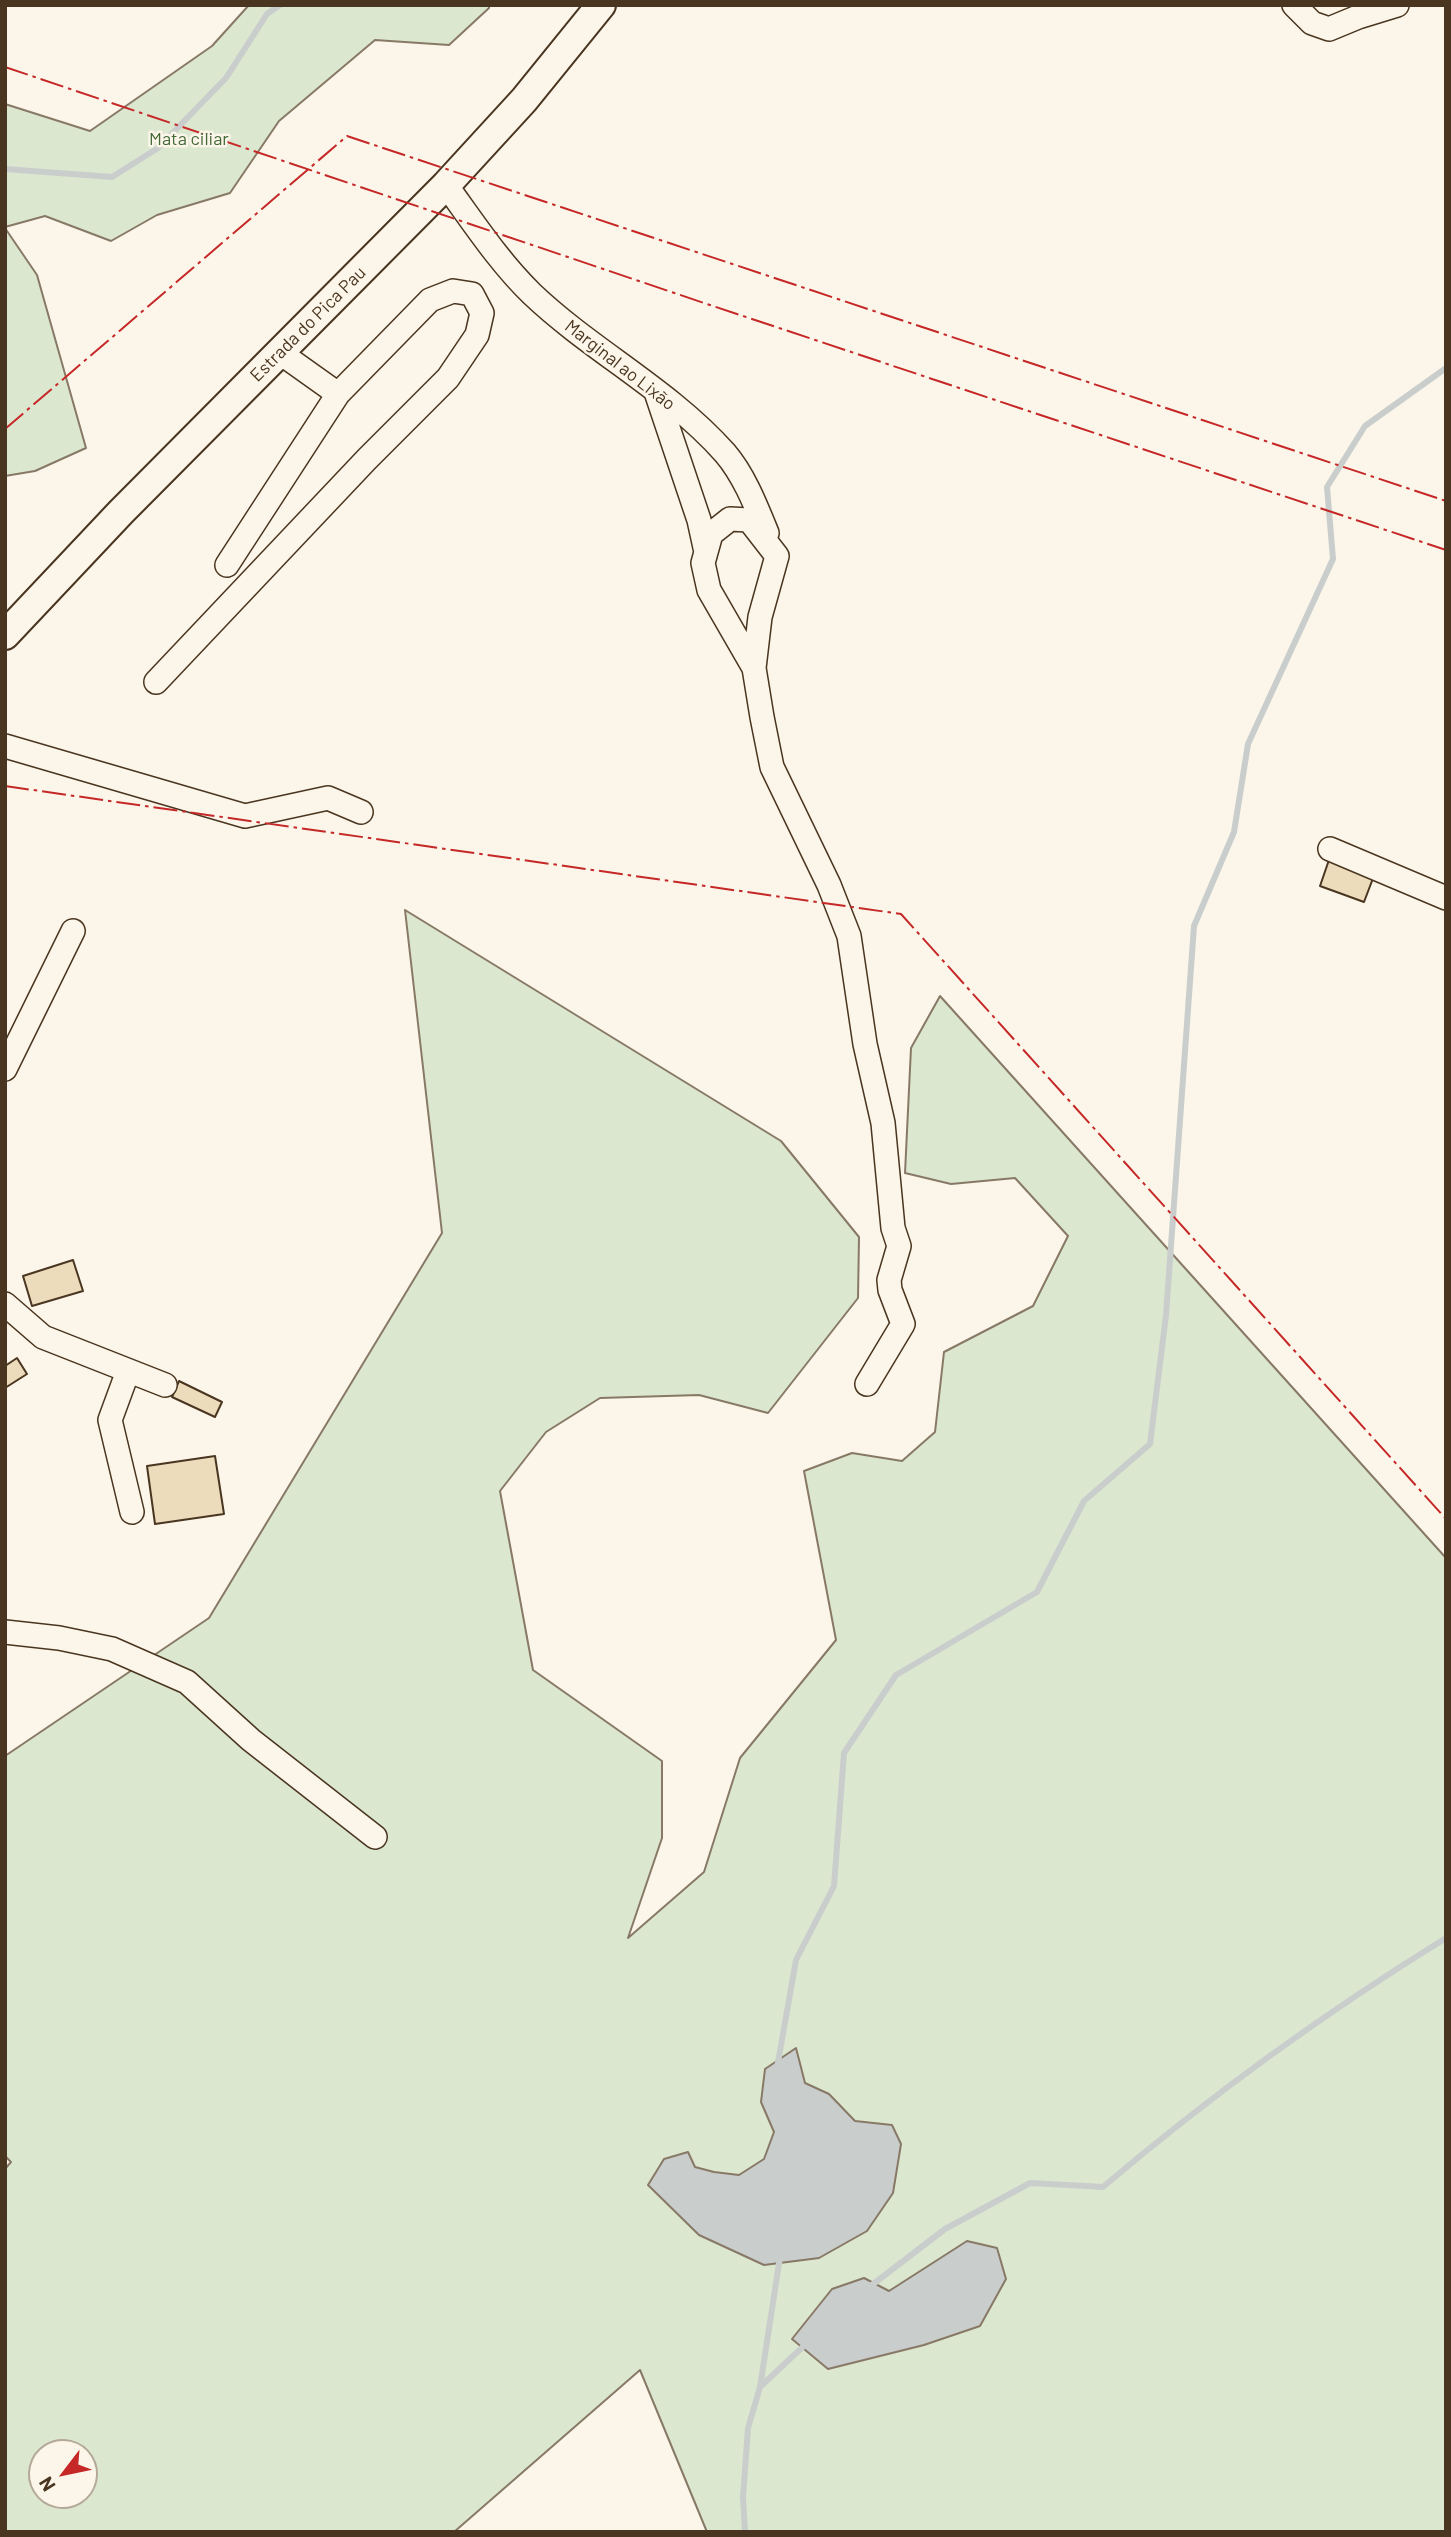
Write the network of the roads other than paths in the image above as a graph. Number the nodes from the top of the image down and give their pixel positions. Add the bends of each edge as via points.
1 (601, 5) edge
2 (1294, 5) edge
3 (1396, 5) edge
4 (446, 185) junction
5 (279, 352) junction
6 (656, 392) junction
7 (338, 394) junction
8 (706, 552) junction
9 (777, 556) junction
10 (227, 565) dead end
11 (5, 635) edge
12 (754, 668) junction
13 (156, 682) dead end
14 (5, 746) edge
15 (361, 812) dead end
16 (1330, 849) dead end
17 (1446, 898) edge
18 (73, 932) dead end
19 (5, 1069) edge
20 (5, 1304) edge
21 (128, 1371) junction
22 (867, 1384) dead end
23 (165, 1385) dead end
24 (132, 1512) dead end
25 (5, 1632) edge
26 (375, 1837) dead end

1 - 4 main road, Estrada do Pica Pau via 524,100
2 - 3 street via 1312,23 1329,29
4 - 5 main road, Estrada do Pica Pau
4 - 6 street, Marginal ao Lixão via 530,292 577,334
5 - 7 street
5 - 11 main road, Estrada do Pica Pau
6 - 8 street
6 - 9 street, Marginal ao Lixão via 726,454
7 - 10 street
7 - 13 street via 430,300 453,291 471,294 482,313 477,335 448,378
8 - 9 street via 711,534 730,519 750,520
8 - 12 street via 703,563 709,590
9 - 12 street via 760,617
12 - 22 street via 772,767 849,936 865,1045 883,1123 893,1228 899,1246 889,1280 903,1324
14 - 15 street via 245,816 328,798
16 - 17 street
18 - 19 street
20 - 21 street via 43,1337
21 - 23 street
21 - 24 street via 110,1420
25 - 26 street via 112,1649 187,1682 251,1740

